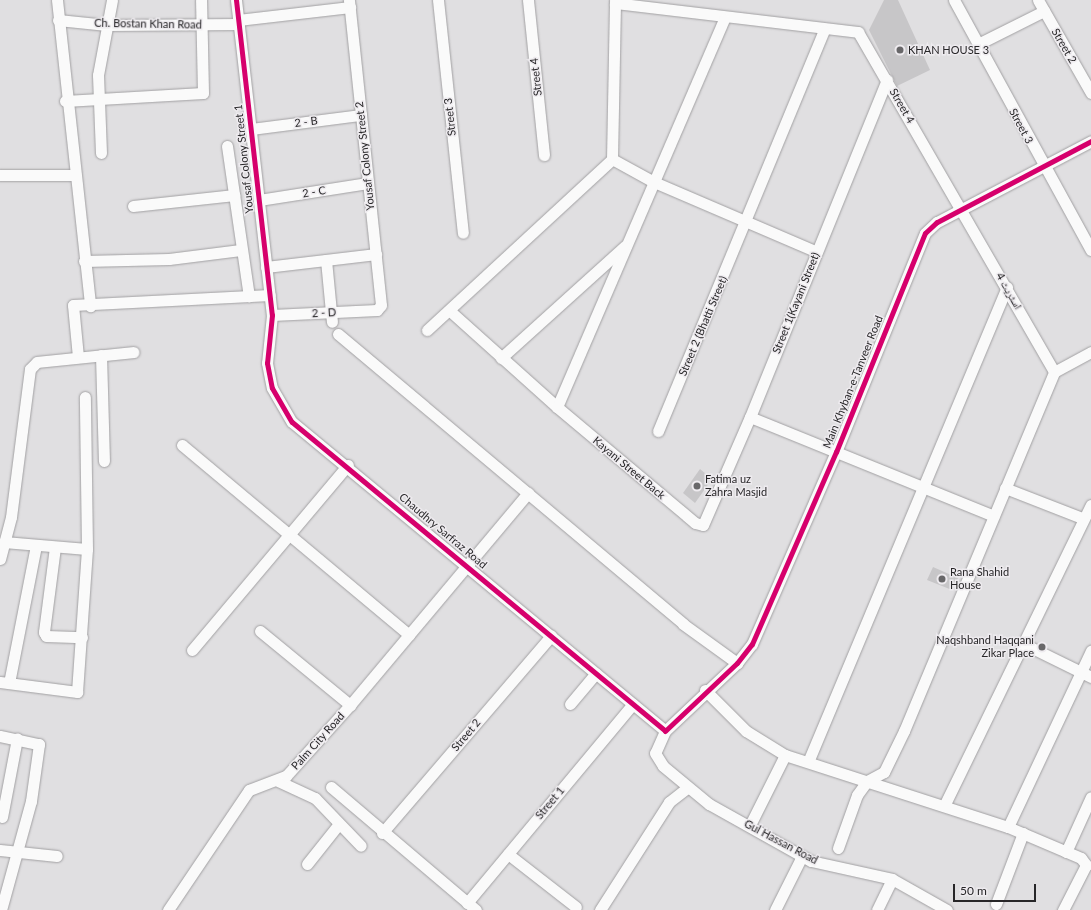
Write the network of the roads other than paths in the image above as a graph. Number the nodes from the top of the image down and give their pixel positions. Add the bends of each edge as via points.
1 (57, 0) edge
2 (112, 0) edge
3 (201, 0) edge
4 (236, 0) edge
5 (438, 0) edge
6 (528, 0) edge
7 (954, 0) edge
8 (1038, 0) edge
9 (615, 2) edge
10 (350, 4) edge
11 (1044, 11) junction
12 (724, 19) junction
13 (58, 20) junction
14 (238, 22) junction
15 (107, 26) junction
16 (203, 26) junction
17 (824, 30) junction
18 (978, 44) junction
19 (887, 80) junction
20 (1091, 93) edge
21 (65, 101) junction
22 (99, 101) junction
23 (361, 115) junction
24 (251, 129) junction
25 (1091, 141) edge
26 (227, 146) dead end
27 (101, 153) dead end
28 (544, 155) dead end
29 (612, 160) junction
30 (1044, 167) junction
31 (0, 175) edge
32 (74, 175) junction
33 (654, 182) junction
34 (368, 183) junction
35 (234, 195) junction
36 (259, 200) junction
37 (133, 206) dead end
38 (962, 210) junction
39 (747, 220) junction
40 (463, 233) dead end
41 (628, 243) junction
42 (240, 250) dead end
43 (1091, 250) edge
44 (817, 252) junction
45 (376, 254) junction
46 (326, 260) junction
47 (84, 261) junction
48 (266, 267) junction
49 (1007, 287) junction
50 (270, 295) junction
51 (249, 296) junction
52 (90, 306) junction
53 (377, 310) joint
54 (450, 311) junction
55 (272, 315) junction
56 (331, 317) junction
57 (427, 330) dead end
58 (338, 334) dead end
59 (133, 352) dead end
60 (1091, 352) edge
61 (101, 355) junction
62 (78, 357) junction
63 (501, 358) junction
64 (1054, 372) junction
65 (84, 397) dead end
66 (557, 408) junction
67 (750, 417) junction
68 (658, 431) dead end
69 (182, 445) dead end
70 (836, 452) junction
71 (104, 461) dead end
72 (348, 465) junction
73 (924, 487) junction
74 (1005, 488) junction
75 (528, 493) junction
76 (1091, 504) edge
77 (994, 516) junction
78 (1082, 518) junction
79 (702, 525) joint
80 (289, 535) junction
81 (36, 546) junction
82 (55, 547) junction
83 (88, 549) junction
84 (1, 551) edge
85 (468, 564) junction
86 (260, 631) dead end
87 (409, 635) junction
88 (550, 636) junction
89 (82, 637) junction
90 (1024, 644) junction
91 (192, 650) dead end
92 (1091, 651) edge
93 (737, 663) junction
94 (596, 673) junction
95 (1086, 674) edge
96 (4, 682) edge
97 (703, 694) junction
98 (570, 704) dead end
99 (633, 704) junction
100 (350, 705) junction
101 (665, 731) junction
102 (0, 736) edge
103 (17, 738) junction
104 (785, 755) junction
105 (808, 762) junction
106 (278, 781) junction
107 (867, 781) junction
108 (331, 787) dead end
109 (687, 788) junction
110 (1091, 797) edge
111 (944, 806) junction
112 (2, 817) dead end
113 (338, 825) junction
114 (750, 825) junction
115 (1008, 827) junction
116 (1023, 833) junction
117 (382, 834) junction
118 (361, 846) dead end
119 (838, 848) dead end
120 (0, 850) edge
121 (17, 852) junction
122 (1066, 852) junction
123 (508, 854) junction
124 (57, 856) dead end
125 (802, 856) junction
126 (307, 864) dead end
127 (892, 879) junction
128 (996, 904) dead end
129 (472, 906) edge
130 (576, 907) dead end
131 (1, 910) edge
132 (168, 910) edge
133 (600, 910) edge
134 (775, 910) edge
135 (877, 910) edge
136 (947, 910) edge
137 (1063, 910) edge

1 - 13 street
2 - 15 street
3 - 16 street
4 - 14 street, Yousaf Colony Street 1
5 - 40 street, Street 3
6 - 28 street, Street 4
7 - 18 street, Street 3
8 - 11 street, Street 2
9 - 12 street
9 - 29 street
10 - 14 street, Ch. Bostan Khan Road
10 - 23 street, Yousaf Colony Street 2
11 - 18 street
11 - 20 street, Street 2
12 - 17 street
12 - 33 street
13 - 15 street, Ch. Bostan Khan Road
13 - 21 street
14 - 16 street, Ch. Bostan Khan Road
14 - 24 street, Yousaf Colony Street 1
15 - 16 street, Ch. Bostan Khan Road
15 - 22 street via 99,60
16 - 22 street via 203,93
17 - 19 street, Street 4 via 858,32
17 - 39 street, Street 2 (Bhatti Street)
18 - 30 street, Street 3
19 - 38 street, Street 4
19 - 44 street, Street 1(Kayani Street)
21 - 22 street
21 - 32 street
22 - 27 street
23 - 24 street, 2 - B
23 - 34 street, Yousaf Colony Street 2
24 - 36 street, Yousaf Colony Street 1
25 - 30 street, Main Khyban-e-Tanveer Road
26 - 35 street
29 - 33 street
29 - 54 street
30 - 38 street, Main Khyban-e-Tanveer Road
30 - 43 street, Street 3
31 - 32 street
32 - 47 street
33 - 39 street
33 - 41 street
34 - 36 street, 2 - C
34 - 45 street, Yousaf Colony Street 2
35 - 37 street
35 - 51 street
36 - 48 street, Yousaf Colony Street 1
38 - 49 street, اسٹریٹ 4
38 - 70 street, Main Khyban-e-Tanveer Road via 925,233
39 - 44 street
39 - 68 street, Street 2 (Bhatti Street)
41 - 63 street
41 - 66 street
42 - 47 street via 169,259
44 - 67 street, Street 1(Kayani Street)
45 - 46 street
45 - 53 street, Yousaf Colony Street 2 via 381,305
46 - 48 street
46 - 56 street
47 - 52 street
48 - 50 street, Yousaf Colony Street 1
49 - 64 street, اسٹریٹ 4
49 - 73 street
50 - 51 street
50 - 55 street, Yousaf Colony Street 1
51 - 52 street
52 - 62 street via 73,305
53 - 56 street, 2 - D
54 - 57 street
54 - 63 street, Kayani Street Back
55 - 56 street, 2 - D
55 - 72 street, Chaudhry Sarfraz Road via 267,363 272,388 292,422
58 - 75 street
59 - 61 street
60 - 64 street
61 - 62 street
61 - 71 street
62 - 84 street via 37,362 30,369 10,517
63 - 66 street, Kayani Street Back
64 - 74 street
65 - 83 street
66 - 79 street, Kayani Street Back via 695,523
67 - 70 street
67 - 79 street, Street 1(Kayani Street)
69 - 80 street
70 - 73 street
70 - 93 street, Main Khyban-e-Tanveer Road via 760,626
72 - 80 street
72 - 85 street, Chaudhry Sarfraz Road
73 - 77 street
73 - 105 street
74 - 77 street
74 - 78 street
75 - 85 street, Palm City Road
75 - 93 street via 683,624
76 - 78 street
77 - 107 street via 884,772
78 - 90 street
80 - 87 street
80 - 91 street
81 - 82 street
81 - 84 street
81 - 96 street
82 - 83 street
82 - 89 street via 44,632 46,636
83 - 89 street
85 - 87 street, Palm City Road
85 - 88 street, Chaudhry Sarfraz Road
86 - 100 street
87 - 100 street, Palm City Road
88 - 94 street, Chaudhry Sarfraz Road
88 - 117 street, Street 2
89 - 96 street via 77,692
90 - 95 street
90 - 111 street
92 - 95 street
93 - 97 street, Main Khyban-e-Tanveer Road
94 - 98 street
94 - 99 street, Chaudhry Sarfraz Road
95 - 115 street
97 - 101 street, Main Khyban-e-Tanveer Road
97 - 104 street via 746,731
99 - 101 street, Chaudhry Sarfraz Road
99 - 123 street, Street 1
100 - 106 street, Palm City Road
101 - 109 street, Gul Hassan Road via 655,753 663,766
102 - 103 street
103 - 112 street
103 - 121 street via 39,744 31,801
104 - 105 street
104 - 114 street
105 - 107 street
106 - 113 street via 315,798
106 - 132 street, Palm City Road via 249,790
107 - 111 street
107 - 119 street via 858,795
108 - 117 street
109 - 114 street, Gul Hassan Road
109 - 133 street via 669,802
110 - 122 street
111 - 115 street
113 - 118 street
113 - 126 street
114 - 125 street, Gul Hassan Road
115 - 116 street
116 - 122 street
116 - 128 street
117 - 129 street
120 - 121 street
121 - 124 street
121 - 131 street
122 - 137 street via 1081,858 1086,865
123 - 129 street, Street 1
123 - 130 street
125 - 127 street, Gul Hassan Road via 830,867
125 - 134 street
127 - 135 street
127 - 136 street, Gul Hassan Road

